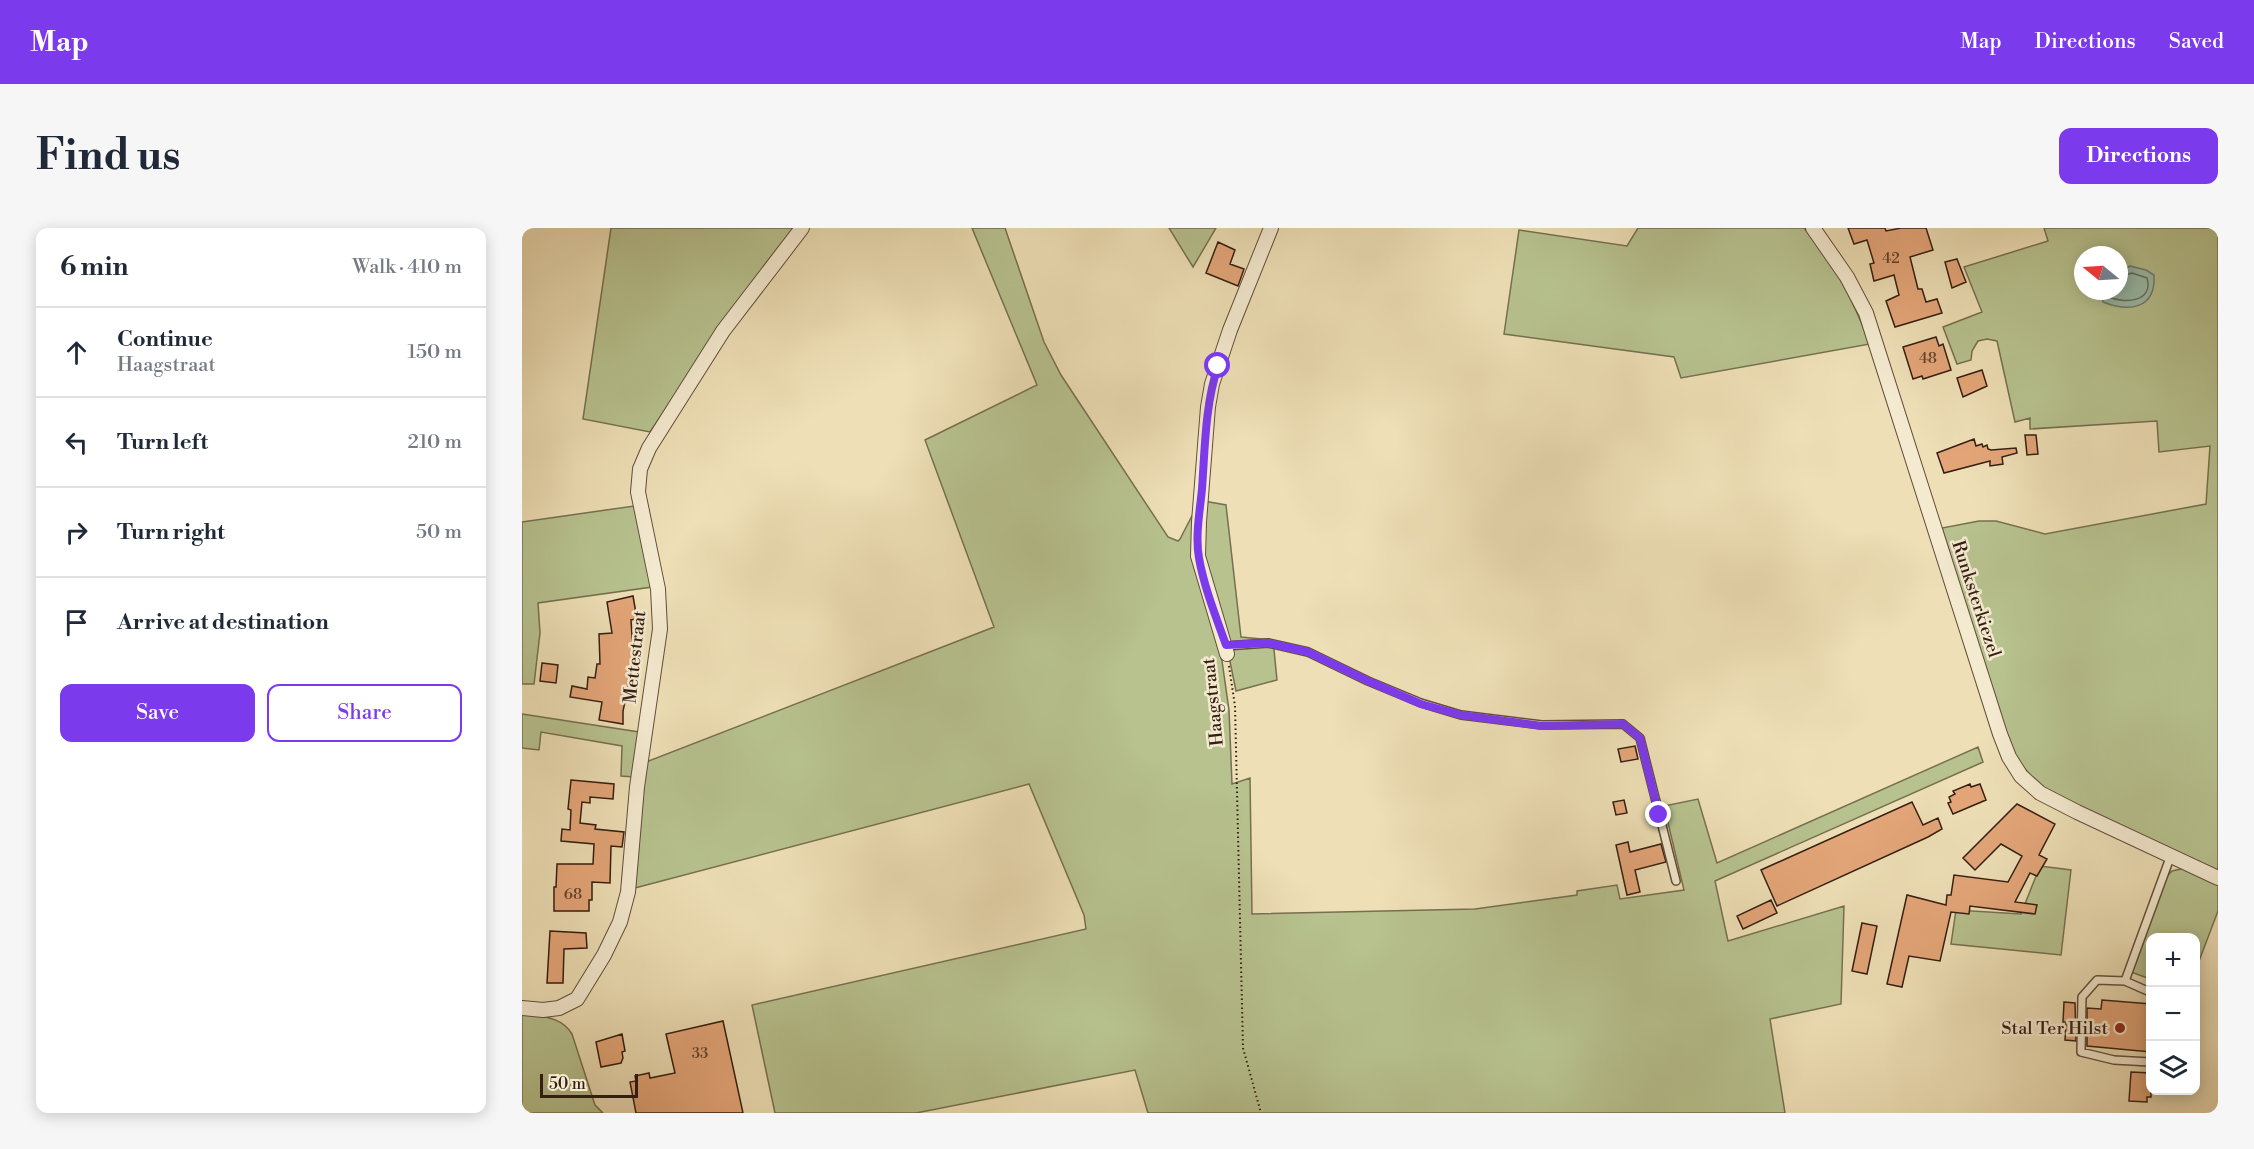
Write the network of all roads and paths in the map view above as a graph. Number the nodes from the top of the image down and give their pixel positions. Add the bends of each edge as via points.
1 (802, 228) edge
2 (1271, 228) edge
3 (1813, 228) edge
4 (1226, 650) junction
5 (2170, 855) junction
6 (2218, 878) edge
7 (1676, 881) dead end
8 (2125, 981) junction
9 (2146, 990) edge
10 (522, 1008) edge
11 (2146, 1062) edge
12 (1261, 1113) edge

1 - 10 street, Mettestraat via 723,331 649,448 640,469 638,492 658,588 660,629 637,787 628,892 620,922 577,999 559,1008
2 - 4 street, Haagstraat via 1230,330 1208,407 1198,556
3 - 5 street, Runksterkiezel via 1866,313 2000,734 2021,777 2040,793
4 - 7 lane via 1268,643 1308,652 1421,704 1461,715 1542,726 1623,724 1640,738
4 - 12 path, Haagstraat via 1235,706 1243,1048
5 - 6 street, Runksterkiezel
5 - 8 lane
8 - 9 lane
8 - 11 lane via 2097,980 2082,997 2081,1052 2114,1060

